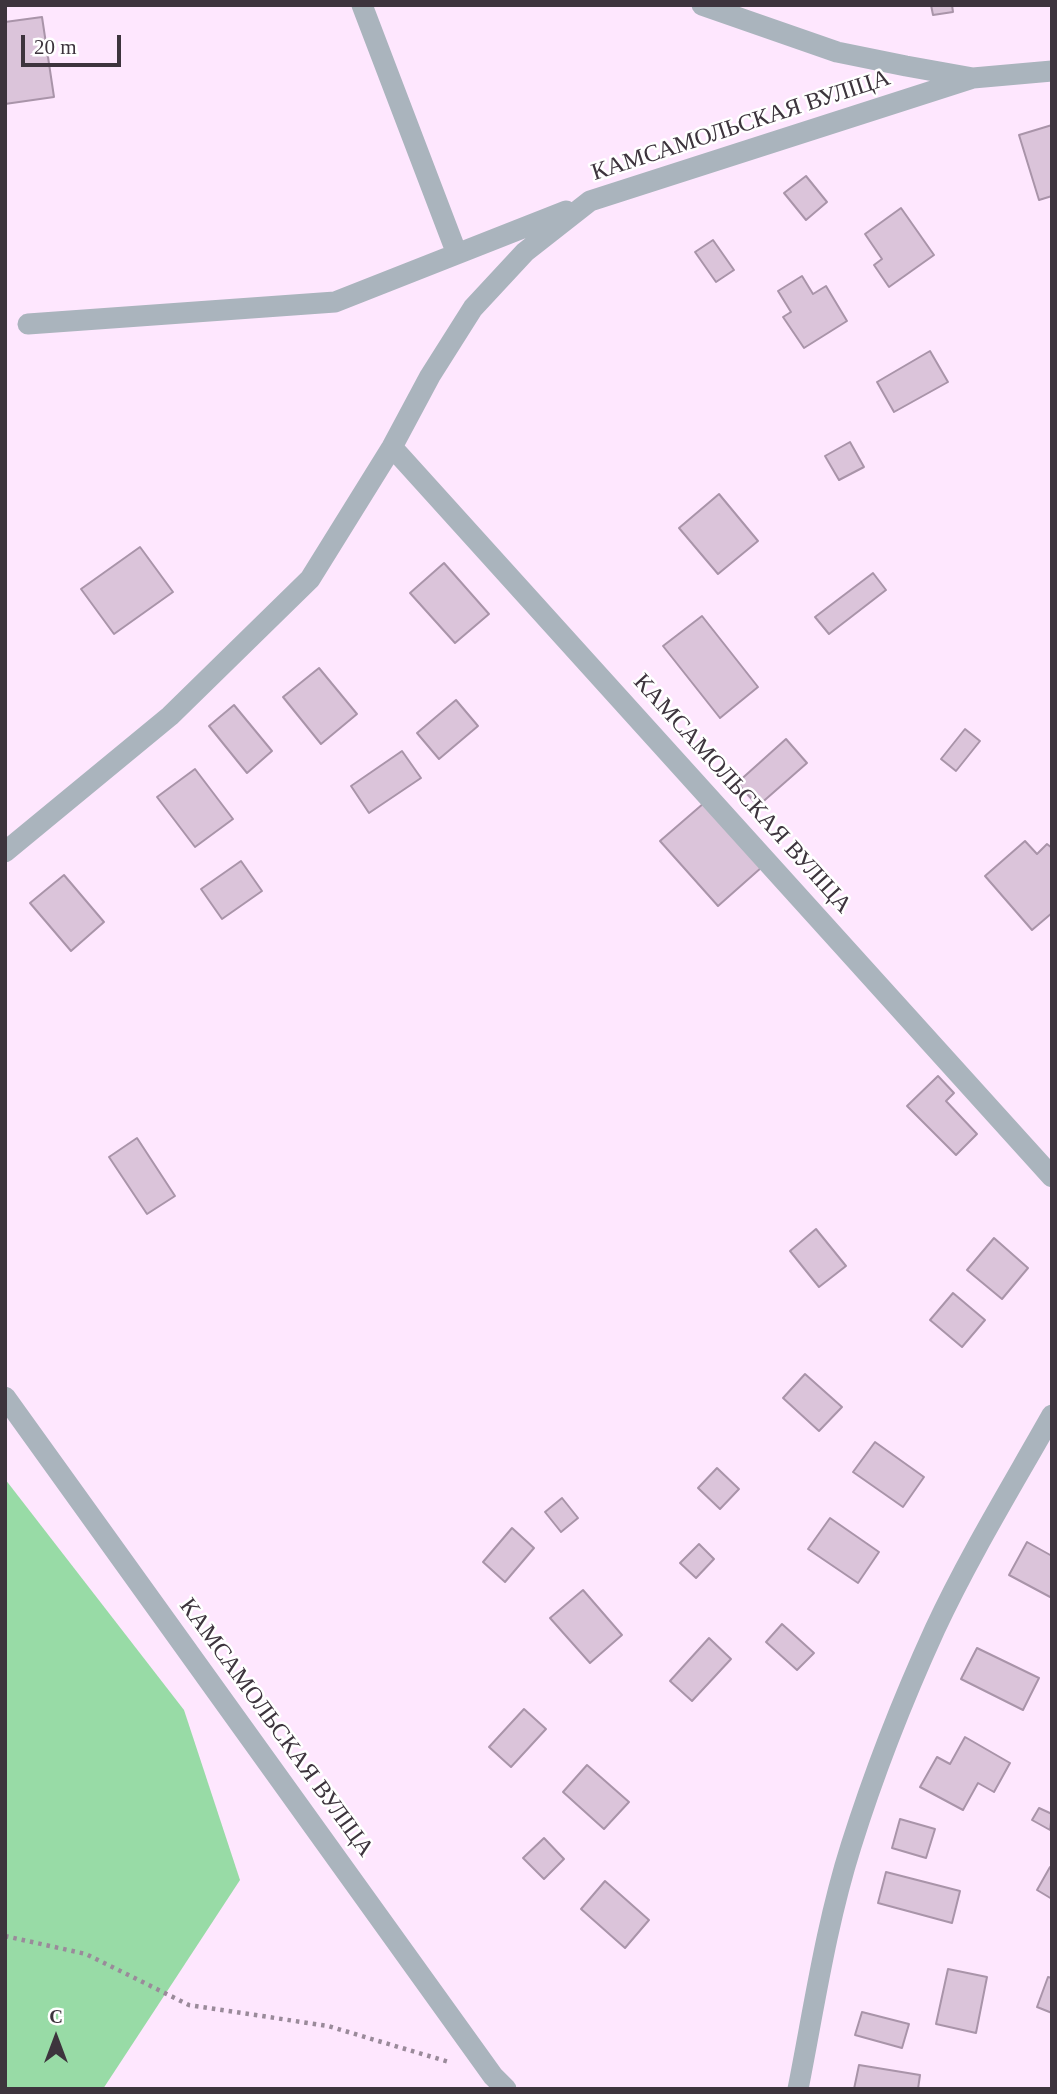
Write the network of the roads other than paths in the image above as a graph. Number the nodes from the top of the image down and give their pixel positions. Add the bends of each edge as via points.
1 (362, 5) edge
2 (702, 5) edge
3 (1052, 71) edge
4 (973, 78) junction
5 (590, 201) junction
6 (457, 254) junction
7 (28, 324) dead end
8 (392, 447) junction
9 (5, 852) edge
10 (1052, 1177) edge
11 (5, 1397) edge
12 (1052, 1415) edge
13 (499, 2082) edge
14 (798, 2089) edge

1 - 6 street
2 - 4 street, КАМСАМОЛЬСКАЯ ВУЛІЦА via 837,52
3 - 4 street, КАМСАМОЛЬСКАЯ ВУЛІЦА
4 - 5 street, КАМСАМОЛЬСКАЯ ВУЛІЦА
5 - 6 street
5 - 8 street, КАМСАМОЛЬСКАЯ ВУЛІЦА via 525,252 473,308
6 - 7 street via 335,302
8 - 9 street, КАМСАМОЛЬСКАЯ ВУЛІЦА via 310,579 170,716
8 - 10 street, КАМСАМОЛЬСКАЯ ВУЛІЦА
11 - 13 street, КАМСАМОЛЬСКАЯ ВУЛІЦА
12 - 14 street via 935,1629 881,1759 830,1928

